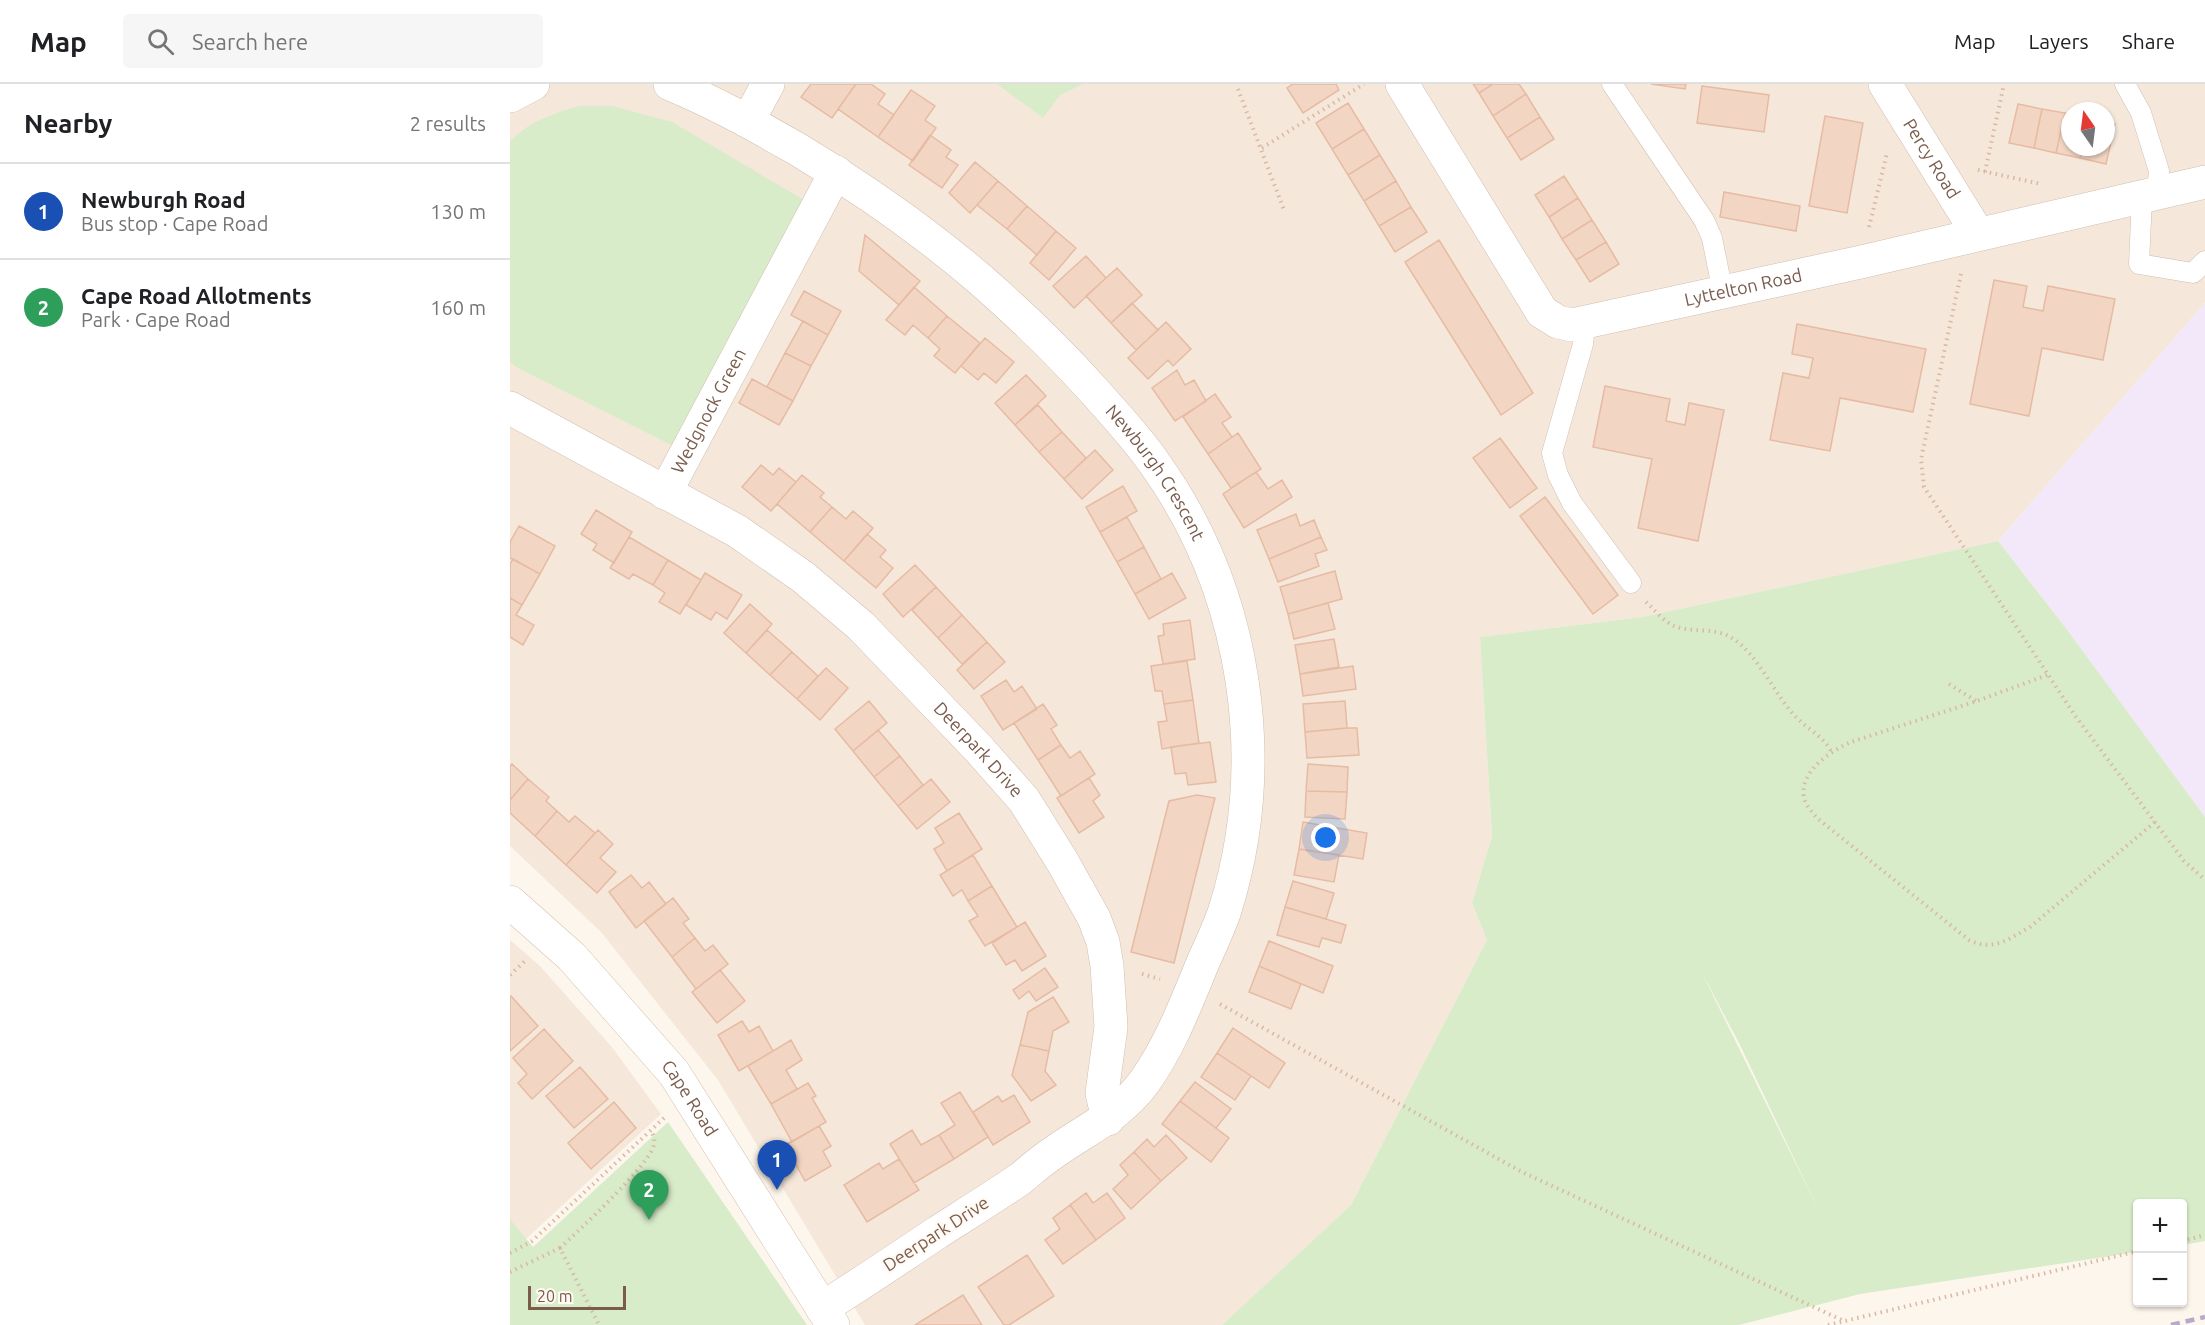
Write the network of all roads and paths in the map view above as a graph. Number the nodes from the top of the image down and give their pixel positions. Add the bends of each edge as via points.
1 (533, 84) edge
2 (670, 84) edge
3 (768, 84) edge
4 (1364, 84) edge
5 (1402, 84) edge
6 (1612, 84) edge
7 (1885, 84) edge
8 (2004, 84) edge
9 (2125, 84) edge
10 (1238, 89) dead end
11 (510, 96) edge
12 (748, 121) junction
13 (1262, 148) junction
14 (1888, 151) dead end
15 (1934, 160) junction
16 (836, 172) junction
17 (1985, 172) junction
18 (2205, 182) edge
19 (2041, 184) dead end
20 (2149, 195) junction
21 (1284, 210) dead end
22 (1968, 236) junction
23 (2205, 261) edge
24 (1861, 262) junction
25 (1723, 293) junction
26 (1585, 323) junction
27 (513, 418) edge
28 (665, 493) junction
29 (1630, 583) joint
30 (2048, 675) junction
31 (1949, 684) dead end
32 (1977, 701) junction
33 (1831, 751) junction
34 (2156, 822) junction
35 (2205, 880) edge
36 (510, 902) edge
37 (1107, 966) junction
38 (1192, 988) junction
39 (690, 1096) junction
40 (1108, 1119) junction
41 (650, 1130) junction
42 (2205, 1235) edge
43 (2187, 1240) edge
44 (560, 1248) junction
45 (2133, 1252) edge
46 (510, 1253) edge
47 (510, 1272) edge
48 (828, 1316) edge
49 (1844, 1321) junction
50 (599, 1325) edge
51 (1828, 1325) edge

1 - 11 street
2 - 12 street
3 - 12 street
4 - 13 path
5 - 26 street, Lyttelton Road via 1542,312 1558,322
6 - 25 lane via 1704,220 1712,238
7 - 15 street, Percy Road
8 - 17 path
9 - 20 lane via 2141,113 2159,171
10 - 13 path
12 - 16 street, Newburgh Crescent
13 - 21 path
14 - 24 path
15 - 17 path
15 - 22 street, Percy Road
16 - 28 street, Wedgnock Green
16 - 38 street, Newburgh Crescent via 950,253 1069,364 1156,464 1217,578 1243,677 1249,774 1244,825 1223,915
17 - 19 path
18 - 20 street, Lyttelton Road
20 - 22 street, Lyttelton Road
20 - 23 lane via 2139,264 2193,273
22 - 24 street, Lyttelton Road
22 - 30 path via 1922,459 1924,487
24 - 25 street, Lyttelton Road
25 - 26 street, Lyttelton Road
26 - 29 lane via 1583,344 1552,453 1557,475 1572,503
27 - 28 street, Wedgnock Green
28 - 37 street, Deerpark Drive via 737,531 803,577 861,626 978,748 1024,800 1062,861 1094,918
29 - 33 path via 1663,619 1675,626 1732,637 1796,717 1826,741
30 - 32 path
30 - 34 path
31 - 32 path
32 - 33 path
33 - 34 path via 1813,769 1805,785 1804,798 1809,809 1969,940 1979,944 1999,944 2030,927
34 - 35 path via 2184,861
36 - 39 street, Cape Road via 572,957
37 - 38 path
37 - 40 street, Deerpark Drive via 1111,1027 1102,1093
38 - 40 street, Deerpark Drive via 1167,1044 1143,1083
38 - 49 path via 1521,1172
39 - 41 path
39 - 48 street, Cape Road
40 - 48 street, Deerpark Drive via 1054,1151
41 - 44 path via 654,1146 638,1169
41 - 46 path via 532,1240
42 - 43 path
44 - 47 path
44 - 50 path
45 - 49 path
49 - 51 path

